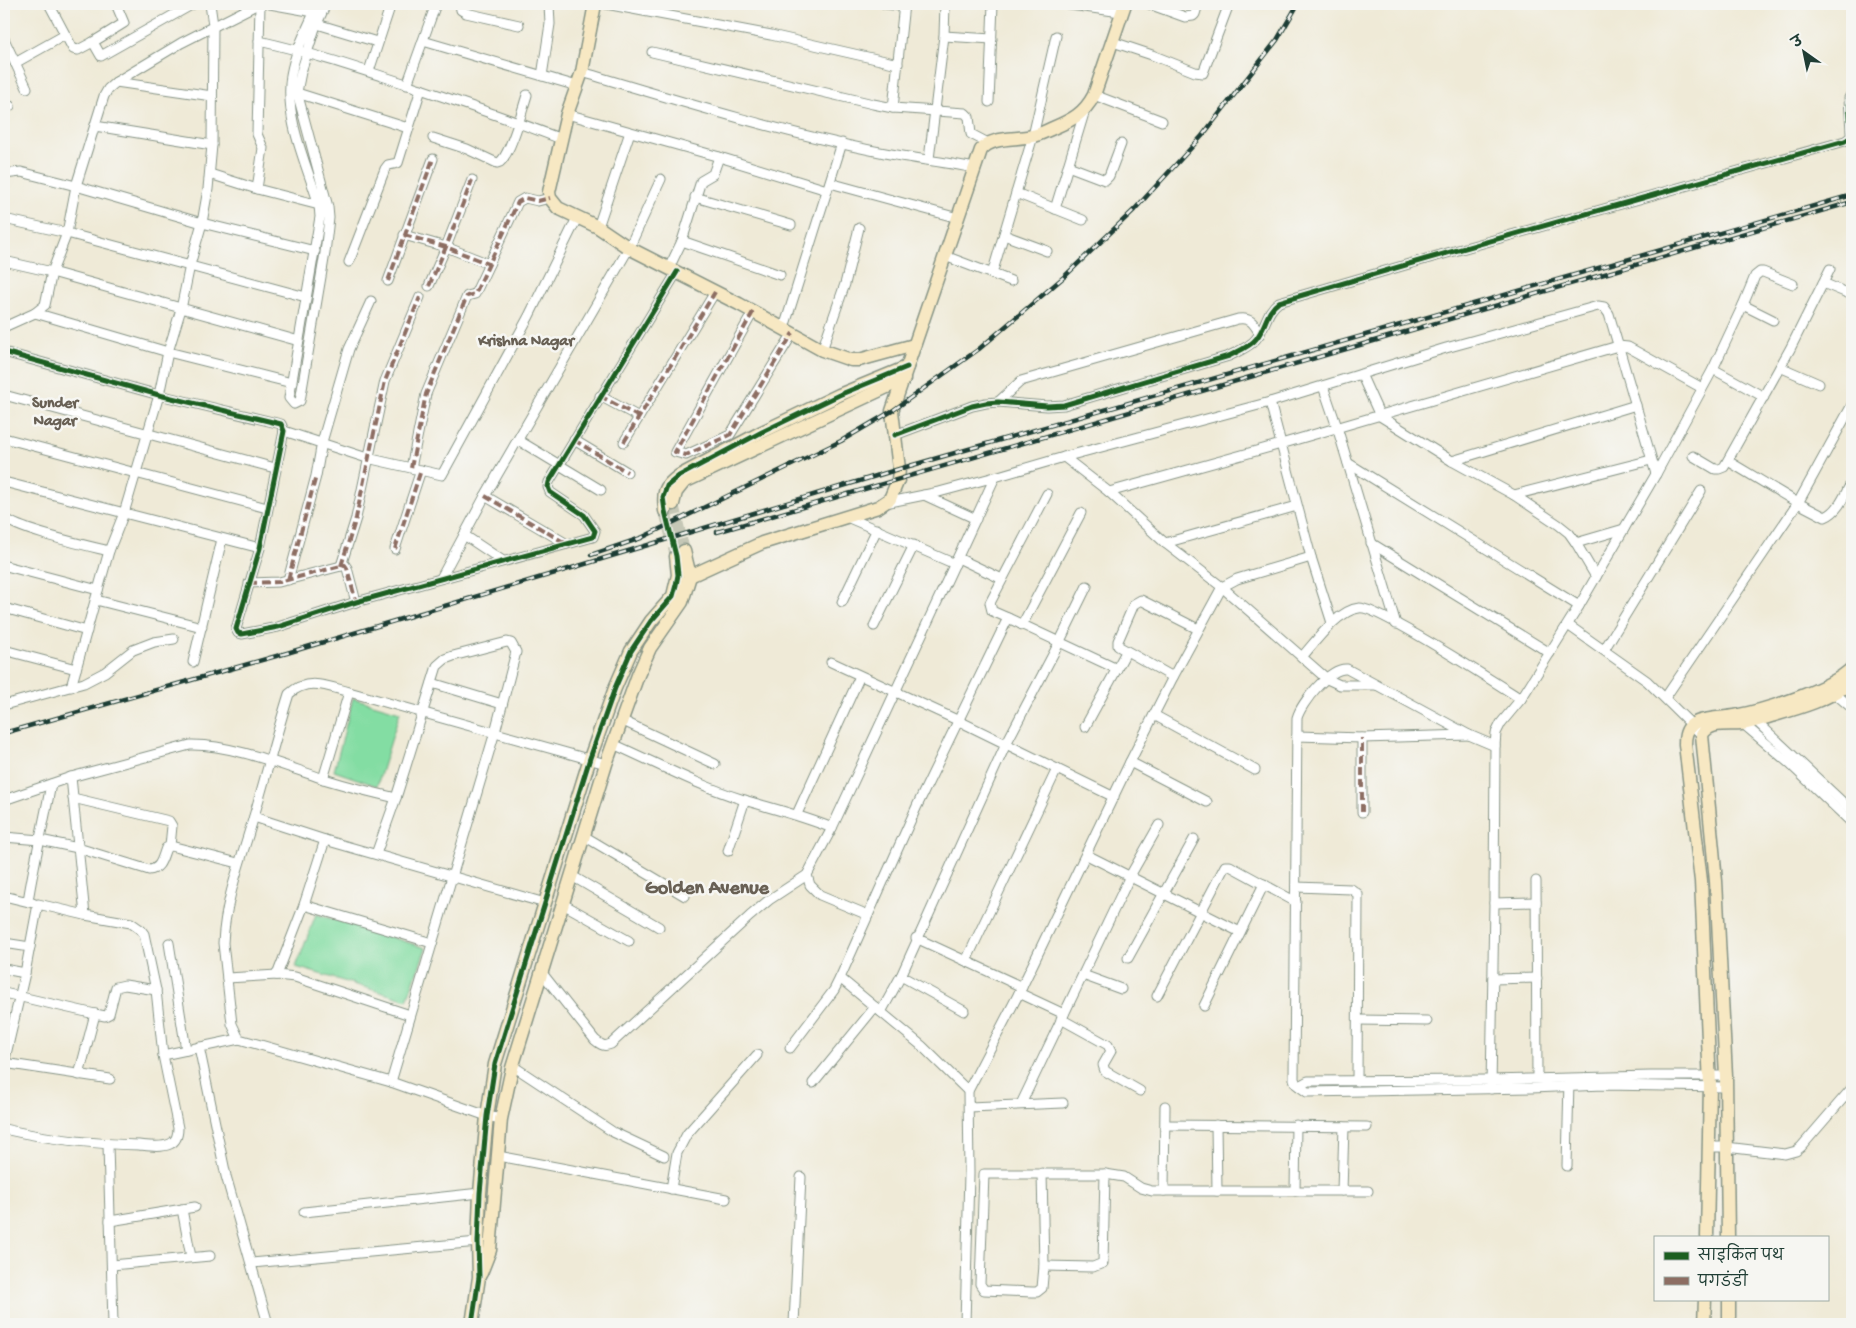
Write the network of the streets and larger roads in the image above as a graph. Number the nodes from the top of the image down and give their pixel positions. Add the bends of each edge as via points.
1 (49, 4) edge
2 (118, 4) edge
3 (193, 4) edge
4 (210, 4) edge
5 (259, 4) edge
6 (270, 4) edge
7 (326, 4) edge
8 (391, 4) edge
9 (436, 4) edge
10 (460, 4) edge
11 (550, 4) edge
12 (595, 4) edge
13 (606, 4) edge
14 (885, 4) edge
15 (945, 4) edge
16 (992, 4) edge
17 (1063, 4) edge
18 (1149, 4) edge
19 (1198, 4) edge
20 (1229, 4) edge
21 (903, 5) edge
22 (316, 8) edge
23 (1123, 8) edge
24 (317, 24) junction
25 (214, 25) junction
26 (519, 25) dead end
27 (65, 35) junction
28 (944, 36) junction
29 (1056, 36) dead end
30 (4, 39) edge
31 (992, 39) junction
32 (259, 41) junction
33 (423, 41) junction
34 (93, 42) junction
35 (378, 42) junction
36 (1114, 42) junction
37 (303, 51) junction
38 (652, 52) dead end
39 (15, 63) junction
40 (898, 64) junction
41 (369, 71) junction
42 (582, 72) junction
43 (542, 76) junction
44 (116, 82) junction
45 (407, 85) junction
46 (577, 86) junction
47 (27, 88) dead end
48 (421, 89) junction
49 (293, 92) junction
50 (1852, 93) edge
51 (527, 95) dead end
52 (1094, 95) junction
53 (212, 96) junction
54 (989, 102) dead end
55 (893, 108) junction
56 (1085, 110) junction
57 (936, 111) junction
58 (567, 114) junction
59 (1162, 121) dead end
60 (518, 123) junction
61 (95, 126) junction
62 (408, 128) junction
63 (630, 132) junction
64 (1033, 136) junction
65 (433, 138) dead end
66 (561, 140) junction
67 (842, 143) junction
68 (988, 143) junction
69 (1120, 144) dead end
70 (212, 145) junction
71 (719, 157) junction
72 (433, 159) dead end
73 (930, 159) junction
74 (1068, 166) junction
75 (975, 168) junction
76 (4, 174) edge
77 (210, 174) junction
78 (472, 180) dead end
79 (661, 180) dead end
80 (76, 186) junction
81 (828, 187) junction
82 (257, 189) junction
83 (1016, 193) junction
84 (696, 197) junction
85 (550, 198) junction
86 (319, 205) junction
87 (1055, 209) junction
88 (577, 218) junction
89 (958, 218) junction
90 (4, 219) edge
91 (1083, 220) dead end
92 (202, 223) junction
93 (791, 225) dead end
94 (598, 227) junction
95 (859, 228) dead end
96 (67, 233) junction
97 (404, 235) junction
98 (1004, 235) junction
99 (682, 241) junction
100 (446, 247) junction
101 (629, 248) junction
102 (315, 251) junction
103 (1047, 251) dead end
104 (945, 256) junction
105 (4, 261) edge
106 (349, 262) dead end
107 (489, 264) junction
108 (190, 265) junction
109 (1830, 269) dead end
110 (673, 270) junction
111 (52, 272) junction
112 (992, 274) junction
113 (780, 275) dead end
114 (1011, 280) dead end
115 (388, 281) dead end
116 (1823, 283) junction
117 (1793, 284) dead end
118 (429, 286) dead end
119 (716, 292) junction
120 (1852, 295) edge
121 (420, 296) dead end
122 (306, 297) junction
123 (371, 301) dead end
124 (1743, 306) junction
125 (181, 309) junction
126 (753, 312) junction
127 (35, 313) junction
128 (1773, 320) dead end
129 (4, 327) edge
130 (789, 331) junction
131 (1260, 334) junction
132 (299, 341) junction
133 (914, 345) junction
134 (1618, 346) junction
135 (822, 350) junction
136 (4, 352) edge
137 (168, 352) junction
138 (1780, 367) junction
139 (1713, 369) junction
140 (905, 373) junction
141 (1360, 374) junction
142 (292, 383) junction
143 (1819, 384) dead end
144 (1323, 386) junction
145 (1702, 388) junction
146 (4, 395) edge
147 (158, 396) junction
148 (600, 396) junction
149 (1764, 397) junction
150 (998, 402) junction
151 (1270, 402) junction
152 (1636, 405) junction
153 (1852, 405) edge
154 (1380, 416) junction
155 (639, 417) junction
156 (1849, 419) edge
157 (1337, 427) junction
158 (284, 431) junction
159 (147, 433) junction
160 (895, 435) junction
161 (4, 438) edge
162 (518, 440) junction
163 (574, 440) junction
164 (322, 442) junction
165 (624, 442) dead end
166 (1281, 444) junction
167 (1693, 456) dead end
168 (1064, 457) junction
169 (368, 458) junction
170 (1651, 460) junction
171 (1452, 461) junction
172 (1728, 461) junction
173 (1348, 463) junction
174 (560, 465) junction
175 (275, 468) junction
176 (411, 468) junction
177 (421, 470) junction
178 (628, 472) dead end
179 (136, 473) junction
180 (1656, 474) junction
181 (995, 477) junction
182 (1852, 481) edge
183 (4, 482) edge
184 (601, 490) dead end
185 (1702, 490) dead end
186 (1109, 492) junction
187 (1047, 494) dead end
188 (923, 495) junction
189 (1514, 495) junction
190 (485, 496) junction
191 (1798, 503) junction
192 (884, 504) junction
193 (1296, 506) junction
194 (669, 507) tunnel mouth
195 (268, 508) junction
196 (124, 513) junction
197 (1082, 513) dead end
198 (4, 517) edge
199 (847, 517) junction
200 (976, 519) junction
201 (877, 529) junction
202 (1624, 530) junction
203 (464, 535) junction
204 (222, 538) junction
205 (1166, 543) junction
206 (1371, 543) junction
207 (1576, 543) junction
208 (567, 544) junction
209 (914, 545) junction
210 (260, 548) junction
211 (394, 549) dead end
212 (109, 552) junction
213 (680, 553) tunnel mouth
214 (1311, 557) junction
215 (504, 561) junction
216 (956, 561) junction
217 (6, 566) dead end
218 (341, 566) junction
219 (684, 575) junction
220 (1596, 577) junction
221 (441, 578) junction
222 (1002, 579) junction
223 (288, 580) junction
224 (249, 584) junction
225 (1086, 586) dead end
226 (1222, 587) junction
227 (98, 590) junction
228 (96, 600) junction
229 (356, 602) junction
230 (842, 602) dead end
231 (1580, 606) junction
232 (4, 608) edge
233 (1008, 618) junction
234 (1332, 623) junction
235 (1022, 624) junction
236 (1396, 624) junction
237 (1568, 624) junction
238 (874, 626) dead end
239 (202, 627) junction
240 (1198, 629) junction
241 (87, 631) junction
242 (174, 639) dead end
243 (1059, 643) junction
244 (4, 650) edge
245 (1604, 650) junction
246 (1126, 652) junction
247 (1550, 653) junction
248 (1302, 657) junction
249 (193, 662) dead end
250 (831, 662) dead end
251 (1852, 668) edge
252 (76, 669) junction
253 (1117, 670) junction
254 (860, 676) junction
255 (1173, 677) junction
256 (1327, 679) junction
257 (1852, 682) edge
258 (432, 683) junction
259 (1378, 685) junction
260 (71, 687) junction
261 (1831, 690) junction
262 (349, 692) junction
263 (894, 692) junction
264 (1665, 698) junction
265 (1521, 699) junction
266 (502, 704) junction
267 (4, 705) edge
268 (1851, 706) edge
269 (423, 712) junction
270 (1154, 715) junction
271 (1745, 718) junction
272 (621, 720) junction
273 (957, 720) junction
274 (1692, 725) junction
275 (1086, 727) dead end
276 (495, 732) junction
277 (1469, 735) junction
278 (1702, 735) junction
279 (1297, 736) junction
280 (1362, 738) junction
281 (613, 744) junction
282 (1006, 744) junction
283 (1494, 746) junction
284 (590, 758) junction
285 (269, 760) junction
286 (1130, 762) junction
287 (606, 764) junction
288 (715, 764) dead end
289 (1057, 769) junction
290 (1255, 770) dead end
291 (71, 778) junction
292 (323, 779) junction
293 (51, 784) junction
294 (1114, 796) junction
295 (73, 798) junction
296 (396, 798) junction
297 (4, 800) edge
298 (745, 800) junction
299 (1207, 802) dead end
300 (1852, 811) edge
301 (1362, 812) dead end
302 (798, 814) junction
303 (254, 817) junction
304 (1852, 823) edge
305 (1159, 825) dead end
306 (832, 828) junction
307 (584, 836) junction
308 (4, 837) edge
309 (1194, 839) dead end
310 (40, 840) junction
311 (325, 840) junction
312 (170, 846) junction
313 (78, 848) junction
314 (728, 851) dead end
315 (376, 854) junction
316 (1087, 855) junction
317 (238, 863) junction
318 (807, 875) junction
319 (452, 876) junction
320 (572, 876) junction
321 (1130, 876) junction
322 (1536, 881) dead end
323 (1264, 884) junction
324 (1296, 887) junction
325 (1164, 893) junction
326 (4, 896) edge
327 (684, 896) dead end
328 (28, 901) junction
329 (1296, 902) junction
330 (1536, 902) junction
331 (545, 903) junction
332 (1494, 903) junction
333 (38, 904) junction
334 (563, 904) junction
335 (304, 905) junction
336 (1200, 912) junction
337 (85, 915) junction
338 (868, 915) junction
339 (659, 927) dead end
340 (1240, 932) junction
341 (916, 938) junction
342 (628, 941) dead end
343 (4, 943) edge
344 (169, 944) dead end
345 (432, 944) junction
346 (30, 947) junction
347 (1128, 958) dead end
348 (966, 961) junction
349 (4, 969) edge
350 (25, 973) junction
351 (542, 973) junction
352 (1083, 974) junction
353 (277, 975) junction
354 (900, 976) junction
355 (227, 978) junction
356 (840, 978) junction
357 (1537, 978) junction
358 (1493, 979) junction
359 (521, 981) junction
360 (538, 986) junction
361 (1121, 989) dead end
362 (156, 990) junction
363 (1020, 990) junction
364 (4, 993) edge
365 (20, 996) junction
366 (1157, 996) dead end
367 (1204, 1006) dead end
368 (878, 1010) junction
369 (964, 1011) dead end
370 (96, 1014) junction
371 (410, 1015) junction
372 (1063, 1017) junction
373 (1358, 1020) junction
374 (1427, 1021) dead end
375 (239, 1039) junction
376 (199, 1047) junction
377 (790, 1048) dead end
378 (186, 1050) junction
379 (163, 1055) junction
380 (757, 1055) dead end
381 (4, 1063) edge
382 (512, 1066) junction
383 (79, 1075) junction
384 (1537, 1078) junction
385 (110, 1079) dead end
386 (1357, 1081) junction
387 (1710, 1081) junction
388 (390, 1082) junction
389 (1569, 1082) junction
390 (1726, 1082) junction
391 (813, 1083) dead end
392 (1491, 1084) junction
393 (1438, 1085) junction
394 (1299, 1086) junction
395 (1852, 1088) edge
396 (968, 1091) junction
397 (1140, 1091) dead end
398 (1063, 1103) dead end
399 (1021, 1104) junction
400 (1165, 1106) dead end
401 (969, 1107) junction
402 (487, 1116) junction
403 (501, 1119) junction
404 (1166, 1124) junction
405 (1216, 1125) junction
406 (1296, 1126) junction
407 (1344, 1127) junction
408 (1368, 1127) dead end
409 (4, 1129) edge
410 (108, 1145) junction
411 (1710, 1147) junction
412 (1726, 1147) junction
413 (498, 1156) junction
414 (664, 1156) dead end
415 (1567, 1166) dead end
416 (1042, 1173) junction
417 (969, 1174) junction
418 (984, 1174) junction
419 (1105, 1174) junction
420 (801, 1177) dead end
421 (671, 1189) junction
422 (1342, 1190) junction
423 (1164, 1191) junction
424 (1217, 1191) junction
425 (1295, 1191) junction
426 (1368, 1191) dead end
427 (480, 1193) junction
428 (726, 1199) dead end
429 (195, 1207) dead end
430 (182, 1209) junction
431 (304, 1212) dead end
432 (110, 1220) junction
433 (1707, 1236) edge
434 (1728, 1236) edge
435 (478, 1242) junction
436 (210, 1256) dead end
437 (191, 1257) junction
438 (252, 1263) junction
439 (112, 1264) junction
440 (1044, 1266) junction
441 (479, 1277) junction
442 (1705, 1300) edge
443 (1729, 1300) edge
444 (112, 1324) edge
445 (268, 1324) edge
446 (472, 1324) edge
447 (794, 1324) edge
448 (965, 1324) edge
449 (1704, 1324) edge
450 (1729, 1324) edge

1 - 27 street
2 - 34 street via 124,24
3 - 34 street via 101,56
4 - 25 street
5 - 25 street
5 - 32 street
6 - 22 street
7 - 24 street
8 - 35 street
9 - 33 street
10 - 26 street via 466,13
11 - 43 street
12 - 42 street
13 - 40 street via 771,35
14 - 21 street
15 - 28 street
16 - 31 street
17 - 23 street
18 - 19 street via 1190,17 1195,14
20 - 36 street via 1203,73
21 - 40 street
22 - 37 street
23 - 36 street
24 - 35 street
24 - 37 street
25 - 44 street
25 - 53 street
27 - 34 street via 74,50
27 - 39 street
28 - 31 street
28 - 57 street
29 - 64 street
30 - 39 street
31 - 54 street
32 - 37 street
32 - 82 street via 257,134 263,148
33 - 43 street
33 - 45 street
35 - 41 street
36 - 52 street
37 - 41 street
37 - 49 street via 291,75
38 - 55 street
39 - 47 street
40 - 55 street
41 - 45 street
42 - 46 street
42 - 67 street
43 - 46 street
44 - 53 street
44 - 61 street via 104,96
45 - 48 street
46 - 58 street
48 - 60 street
48 - 62 street
49 - 62 street
49 - 86 street via 294,123
49 - 142 street via 329,218 300,401 294,404 289,398
50 - 131 street via 1849,98 1851,137 1845,142 1280,302 1272,308
51 - 60 street
52 - 56 street
52 - 59 street
53 - 70 street
55 - 57 street
56 - 64 street via 1071,121
56 - 74 street
57 - 68 street via 967,113 971,134
57 - 73 street
58 - 63 street
58 - 66 street
60 - 65 street via 504,158 497,163
60 - 66 street
61 - 70 street
61 - 80 street
62 - 106 street via 398,163 384,169
63 - 71 street
63 - 94 street
64 - 68 street
64 - 83 street
66 - 85 street
67 - 73 street
67 - 81 street
68 - 75 street via 981,150
69 - 74 street via 1105,180
70 - 77 street
71 - 81 street
71 - 84 street via 712,174 701,181
72 - 97 street
73 - 75 street
74 - 87 street
75 - 89 street
76 - 80 street via 21,172
77 - 82 street
77 - 92 street
78 - 100 street
79 - 101 street
80 - 92 street
80 - 96 street
81 - 89 street
81 - 130 street
82 - 86 street
83 - 87 street
83 - 98 street
84 - 93 street
84 - 99 street
85 - 88 street via 558,208
85 - 107 street via 538,202 525,198 518,202
86 - 102 street via 320,227
87 - 91 street
88 - 94 street
88 - 177 street via 529,316 444,474 440,476
89 - 104 street
90 - 96 street
92 - 102 street
92 - 108 street
94 - 101 street
95 - 135 street via 845,284
96 - 108 street
96 - 111 street
97 - 100 street
97 - 115 street
98 - 103 street
98 - 112 street
99 - 110 street
99 - 113 street
100 - 107 street
100 - 118 street
101 - 110 street
101 - 162 street
102 - 122 street
104 - 112 street
104 - 133 street
105 - 111 street
107 - 176 street via 475,294 466,298 426,394
108 - 122 street
108 - 125 street
109 - 116 street
110 - 119 street
110 - 148 street
111 - 125 street
111 - 127 street via 45,305
112 - 114 street
116 - 120 street
116 - 138 street
117 - 124 street via 1760,272 1755,276
119 - 126 street
119 - 155 street
121 - 169 street via 385,381
122 - 132 street
123 - 164 street via 349,349
124 - 128 street
124 - 139 street
125 - 132 street
125 - 137 street
126 - 130 street
126 - 130 street via 675,452 686,455 730,435
127 - 129 street
127 - 137 street
130 - 135 street
131 - 150 street via 1252,344 1229,356 1064,406
131 - 150 street via 1252,321 1238,318 1021,381
132 - 142 street
133 - 135 street via 859,360
133 - 140 street
134 - 141 street via 1609,314 1604,307 1598,306
134 - 145 street via 1628,347
134 - 152 street
134 - 154 street
136 - 147 street
137 - 142 street
137 - 147 street
138 - 143 street
138 - 149 street
139 - 145 street
139 - 149 street
140 - 160 street via 892,410
140 - 194 street via 684,482
141 - 144 street
141 - 154 street
144 - 151 street
144 - 157 street
145 - 180 street
146 - 159 street
147 - 158 street via 278,423
147 - 159 street
148 - 155 street
148 - 163 street
149 - 172 street
150 - 160 street via 972,406
151 - 166 street
151 - 168 street
152 - 170 street
152 - 171 street
153 - 156 street
154 - 157 street
154 - 171 street
155 - 165 street
156 - 191 street
157 - 166 street
157 - 173 street
158 - 164 street
158 - 175 street
159 - 175 street
159 - 179 street
160 - 192 street via 898,480 893,495
161 - 179 street
162 - 174 street
162 - 190 street
163 - 174 street
163 - 178 street
164 - 169 street
164 - 223 street
166 - 186 street
166 - 193 street
167 - 172 street via 1718,469
168 - 181 street
168 - 186 street
169 - 176 street
169 - 218 street via 356,518
170 - 180 street
170 - 189 street
171 - 189 street
172 - 191 street
173 - 206 street
173 - 231 street
174 - 184 street
174 - 208 street via 549,482 549,489 584,515 595,531 593,537
175 - 195 street
176 - 177 street
177 - 211 street
179 - 195 street
179 - 196 street
180 - 202 street
181 - 188 street
181 - 200 street
182 - 191 street via 1830,515 1822,516
183 - 196 street
185 - 245 street
186 - 205 street
187 - 222 street
188 - 192 street
188 - 200 street
189 - 207 street via 1564,529
190 - 203 street
190 - 208 street
191 - 264 street
192 - 199 street
193 - 205 street
193 - 214 street
195 - 210 street
196 - 204 street
196 - 212 street
197 - 235 street
198 - 212 street via 19,526
199 - 201 street
199 - 219 street via 762,543
200 - 216 street
201 - 209 street
201 - 230 street
202 - 207 street
202 - 220 street
203 - 215 street
203 - 221 street
204 - 210 street
204 - 239 street
205 - 226 street
206 - 236 street
206 - 247 street
207 - 220 street
208 - 215 street
209 - 216 street
209 - 238 street
210 - 224 street
212 - 227 street
213 - 219 street
214 - 226 street via 1237,579
214 - 234 street
215 - 221 street
216 - 222 street
216 - 263 street
217 - 227 street
218 - 223 street
218 - 229 street via 347,566
219 - 272 street via 682,602 650,648
219 - 284 street via 673,596 631,651
220 - 231 street
221 - 229 street
222 - 233 street via 990,606 992,611
223 - 224 street
224 - 229 street via 236,629 238,633 278,628
225 - 243 street
226 - 240 street
226 - 248 street
227 - 228 street
228 - 239 street
228 - 241 street
231 - 237 street
232 - 241 street
233 - 235 street
233 - 273 street
234 - 236 street via 1354,609 1364,608
234 - 248 street
235 - 243 street
236 - 265 street
237 - 245 street
237 - 247 street
239 - 249 street
240 - 246 street via 1141,600 1134,604 1118,644
240 - 255 street
241 - 252 street
242 - 260 street via 132,650 92,680
243 - 253 street
243 - 282 street
244 - 252 street
245 - 264 street
246 - 253 street
246 - 255 street
247 - 265 street
248 - 256 street
250 - 254 street
251 - 261 street
252 - 260 street
253 - 275 street
254 - 263 street
254 - 302 street
255 - 270 street
256 - 259 street via 1340,684
256 - 259 street via 1340,669 1347,669
256 - 279 street via 1299,711
257 - 261 street
258 - 266 street
258 - 266 street via 437,666 445,659 511,643 516,652
258 - 269 street
259 - 277 street
260 - 267 street
261 - 268 street
261 - 271 street via 1794,709
262 - 269 street
262 - 285 street via 317,683 307,683 294,689 289,694
262 - 292 street
263 - 273 street
263 - 306 street
264 - 274 street
265 - 283 street via 1501,723
266 - 276 street
269 - 276 street
269 - 296 street
270 - 286 street
270 - 290 street
271 - 274 street via 1700,721
271 - 278 street via 1715,725
271 - 300 street
271 - 304 street
272 - 281 street
272 - 288 street
273 - 282 street
273 - 338 street
274 - 278 street
274 - 387 street via 1685,736 1685,744 1701,881
276 - 284 street
276 - 319 street
277 - 280 street
277 - 283 street
278 - 390 street via 1716,881
279 - 280 street
279 - 324 street
280 - 301 street
281 - 287 street
281 - 298 street
282 - 289 street
282 - 341 street
283 - 332 street
284 - 287 street
284 - 331 street
285 - 291 street via 190,744
285 - 292 street
285 - 303 street
286 - 294 street
286 - 299 street
287 - 307 street
289 - 294 street
289 - 348 street
291 - 293 street
291 - 295 street
292 - 296 street
293 - 297 street
293 - 310 street
294 - 316 street
295 - 312 street via 169,821 172,826
295 - 313 street
296 - 315 street
298 - 302 street
298 - 314 street
302 - 306 street
303 - 311 street
303 - 317 street
305 - 321 street
306 - 318 street
307 - 320 street
307 - 327 street
308 - 310 street
309 - 325 street
310 - 313 street
310 - 328 street
311 - 315 street
311 - 335 street
312 - 313 street via 166,848 159,867 152,870
312 - 317 street
313 - 337 street
315 - 319 street
316 - 321 street
316 - 363 street
317 - 355 street via 223,931
318 - 338 street via 810,885 820,895
318 - 351 street via 750,916 607,1046 595,1040
319 - 331 street
319 - 345 street
320 - 334 street
320 - 339 street
321 - 325 street
321 - 352 street
322 - 330 street
323 - 329 street
323 - 336 street via 1225,866
323 - 340 street
324 - 329 street
324 - 373 street via 1351,889 1358,894
325 - 336 street
325 - 347 street
326 - 328 street
328 - 333 street
329 - 394 street via 1294,1080
330 - 332 street
330 - 357 street
331 - 359 street
332 - 358 street
333 - 337 street
333 - 346 street
334 - 342 street
334 - 351 street
335 - 345 street
335 - 353 street
336 - 340 street
336 - 366 street
337 - 362 street via 131,923 141,930
338 - 356 street
340 - 367 street
341 - 348 street
341 - 354 street
343 - 346 street
344 - 378 street
345 - 371 street
346 - 350 street
348 - 363 street
349 - 350 street
350 - 365 street
351 - 360 street
352 - 361 street
352 - 372 street
353 - 355 street
353 - 371 street via 295,977
354 - 368 street
354 - 369 street
355 - 375 street via 232,1024
356 - 368 street
356 - 377 street
357 - 358 street
357 - 384 street
358 - 392 street
359 - 360 street
359 - 402 street via 495,1064
360 - 382 street
362 - 370 street via 118,986 109,1014
362 - 379 street
363 - 372 street
363 - 396 street
364 - 365 street
365 - 370 street
365 - 381 street
368 - 391 street
368 - 396 street via 922,1046
370 - 383 street
371 - 388 street
372 - 397 street via 1108,1045 1111,1051 1103,1065 1105,1070
372 - 399 street
373 - 374 street
373 - 386 street
375 - 376 street
375 - 388 street
376 - 378 street
376 - 438 street via 226,1176
378 - 379 street
379 - 410 street via 178,1128 175,1141 157,1146
380 - 421 street via 687,1134 677,1153
381 - 383 street
382 - 403 street
382 - 414 street via 606,1128
383 - 385 street
384 - 389 street
384 - 392 street
386 - 393 street
386 - 394 street via 1308,1081
387 - 389 street
387 - 390 street
387 - 411 street
388 - 402 street
389 - 392 street
389 - 415 street
390 - 412 street
392 - 393 street
393 - 394 street via 1307,1092
395 - 412 street via 1796,1151 1785,1154
396 - 401 street
398 - 399 street
399 - 401 street
400 - 404 street
401 - 417 street
402 - 403 street
402 - 427 street
403 - 413 street
404 - 405 street
404 - 423 street
405 - 406 street
405 - 424 street
406 - 407 street
406 - 425 street
407 - 408 street
407 - 422 street
409 - 410 street
410 - 432 street
411 - 412 street
411 - 433 street
412 - 434 street
413 - 421 street
413 - 441 street via 490,1250
416 - 418 street
416 - 419 street
416 - 440 street
417 - 418 street
417 - 448 street
418 - 440 street via 982,1289 1038,1292 1042,1288
419 - 423 street via 1124,1177 1145,1190
419 - 440 street via 1103,1263 1093,1267
420 - 447 street
421 - 428 street
422 - 425 street
422 - 426 street
423 - 424 street
424 - 425 street
427 - 431 street
427 - 435 street
429 - 430 street
430 - 432 street
430 - 437 street
432 - 439 street
435 - 438 street
435 - 441 street
436 - 437 street
437 - 439 street
438 - 445 street
439 - 444 street
441 - 446 street
442 - 449 street
443 - 450 street

